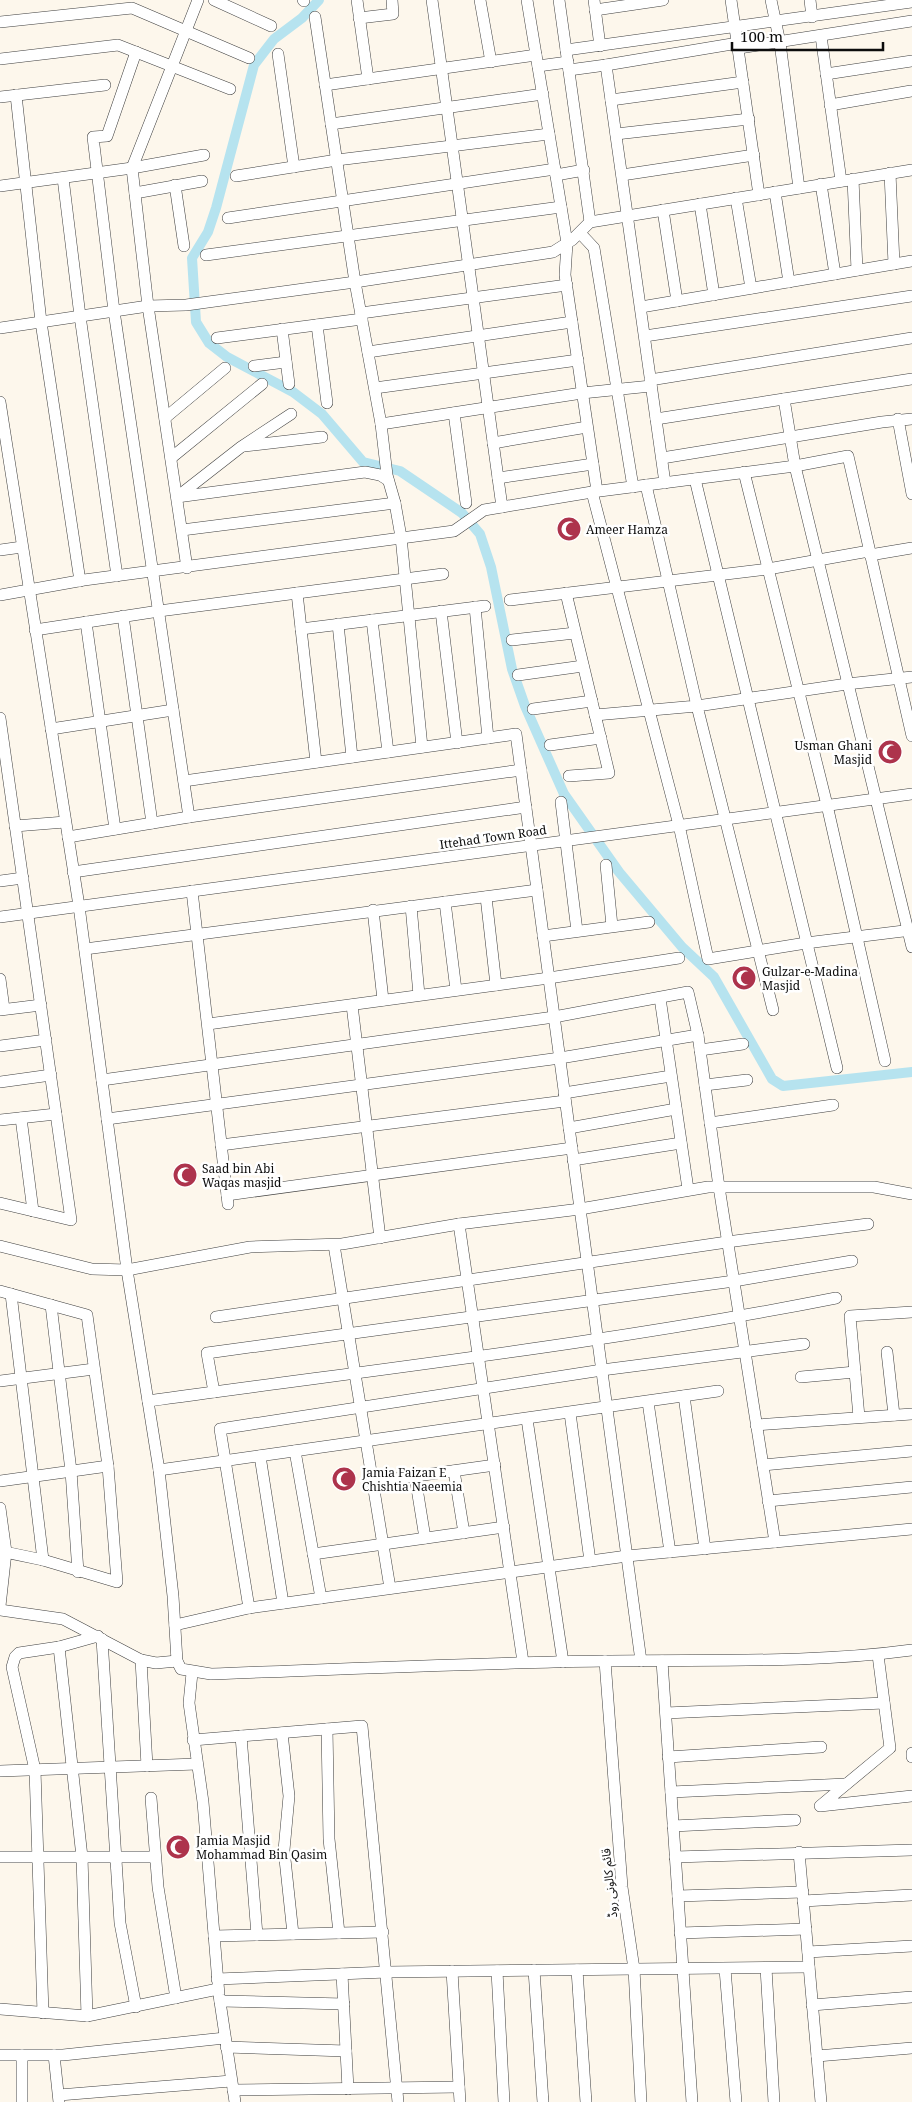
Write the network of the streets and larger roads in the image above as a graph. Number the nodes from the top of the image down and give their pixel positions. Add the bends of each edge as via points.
1 (198, 0) edge
2 (214, 0) edge
3 (357, 0) edge
4 (392, 0) edge
5 (432, 0) edge
6 (480, 0) edge
7 (527, 0) edge
8 (559, 0) edge
9 (664, 0) edge
10 (731, 0) edge
11 (771, 0) edge
12 (810, 0) edge
13 (912, 2) edge
14 (594, 5) edge
15 (315, 17) dead end
16 (812, 17) junction
17 (359, 18) junction
18 (912, 21) edge
19 (0, 22) edge
20 (774, 23) junction
21 (271, 26) dead end
22 (736, 28) junction
23 (186, 31) junction
24 (821, 36) junction
25 (780, 43) junction
26 (600, 46) junction
27 (738, 46) junction
28 (566, 50) junction
29 (136, 52) junction
30 (278, 54) dead end
31 (249, 58) dead end
32 (0, 59) edge
33 (537, 61) junction
34 (912, 61) edge
35 (490, 62) junction
36 (606, 65) junction
37 (172, 66) junction
38 (569, 66) junction
39 (442, 69) junction
40 (826, 74) junction
41 (368, 79) junction
42 (744, 82) junction
43 (325, 84) junction
44 (105, 85) dead end
45 (230, 89) dead end
46 (911, 91) dead end
47 (543, 94) junction
48 (16, 95) junction
49 (0, 97) edge
50 (611, 100) junction
51 (830, 105) junction
52 (447, 108) junction
53 (749, 119) junction
54 (331, 124) junction
55 (549, 134) junction
56 (616, 134) junction
57 (452, 146) junction
58 (204, 155) dead end
59 (754, 155) junction
60 (337, 160) junction
61 (294, 167) junction
62 (132, 168) junction
63 (584, 170) junction
64 (912, 170) edge
65 (555, 172) junction
66 (96, 173) junction
67 (890, 173) junction
68 (622, 175) junction
69 (236, 176) dead end
70 (63, 178) junction
71 (202, 180) dead end
72 (853, 180) junction
73 (841, 181) junction
74 (26, 183) junction
75 (457, 184) junction
76 (821, 184) junction
77 (175, 185) junction
78 (0, 186) edge
79 (799, 188) junction
80 (775, 192) junction
81 (135, 193) junction
82 (759, 194) junction
83 (736, 198) junction
84 (343, 201) junction
85 (700, 204) junction
86 (561, 207) junction
87 (663, 210) junction
88 (627, 216) junction
89 (228, 218) dead end
90 (462, 220) junction
91 (590, 222) junction
92 (580, 233) junction
93 (348, 235) junction
94 (567, 244) junction
95 (184, 246) dead end
96 (206, 255) dead end
97 (912, 261) edge
98 (468, 264) junction
99 (894, 264) junction
100 (857, 270) junction
101 (835, 274) junction
102 (354, 282) junction
103 (789, 282) junction
104 (567, 285) junction
105 (751, 288) junction
106 (714, 295) junction
107 (912, 296) edge
108 (473, 298) junction
109 (677, 301) junction
110 (148, 306) junction
111 (641, 307) junction
112 (114, 311) junction
113 (80, 316) junction
114 (361, 316) junction
115 (41, 322) junction
116 (572, 322) junction
117 (317, 325) junction
118 (0, 328) edge
119 (282, 329) junction
120 (478, 336) junction
121 (645, 336) junction
122 (217, 338) dead end
123 (912, 338) edge
124 (368, 352) junction
125 (578, 360) junction
126 (286, 362) junction
127 (254, 366) dead end
128 (224, 368) dead end
129 (483, 373) junction
130 (912, 379) edge
131 (650, 383) junction
132 (262, 384) dead end
133 (289, 384) dead end
134 (375, 388) junction
135 (617, 389) junction
136 (582, 393) junction
137 (784, 399) junction
138 (0, 402) edge
139 (326, 403) dead end
140 (488, 408) junction
141 (454, 413) junction
142 (291, 414) dead end
143 (165, 418) junction
144 (656, 419) junction
145 (898, 419) junction
146 (912, 419) edge
147 (587, 427) junction
148 (381, 429) junction
149 (322, 437) dead end
150 (790, 437) junction
151 (493, 443) junction
152 (241, 447) junction
153 (171, 458) junction
154 (662, 458) junction
155 (592, 464) junction
156 (795, 466) junction
157 (744, 472) junction
158 (387, 477) junction
159 (498, 478) junction
160 (695, 479) junction
161 (665, 483) junction
162 (646, 485) junction
163 (633, 487) junction
164 (594, 491) junction
165 (912, 494) edge
166 (176, 497) junction
167 (395, 503) junction
168 (466, 503) dead end
169 (502, 507) junction
170 (182, 530) junction
171 (401, 537) junction
172 (22, 547) junction
173 (912, 548) edge
174 (0, 550) edge
175 (870, 553) junction
176 (818, 561) junction
177 (187, 568) junction
178 (768, 569) junction
179 (153, 572) junction
180 (443, 574) dead end
181 (717, 574) junction
182 (117, 576) junction
183 (406, 579) junction
184 (667, 580) junction
185 (80, 581) junction
186 (616, 587) junction
187 (29, 591) junction
188 (297, 593) junction
189 (566, 594) junction
190 (0, 595) edge
191 (510, 600) dead end
192 (159, 611) junction
193 (441, 612) junction
194 (409, 615) junction
195 (123, 616) junction
196 (372, 620) junction
197 (86, 622) junction
198 (338, 624) junction
199 (301, 629) junction
200 (35, 630) junction
201 (575, 633) junction
202 (512, 640) dead end
203 (583, 666) junction
204 (518, 675) dead end
205 (912, 677) edge
206 (898, 679) junction
207 (847, 684) junction
208 (798, 691) junction
209 (747, 700) junction
210 (592, 701) junction
211 (697, 706) junction
212 (533, 709) dead end
213 (173, 710) junction
214 (649, 711) junction
215 (137, 715) junction
216 (595, 715) junction
217 (0, 718) edge
218 (100, 721) junction
219 (51, 729) junction
220 (912, 736) edge
221 (488, 738) junction
222 (601, 738) junction
223 (457, 743) junction
224 (550, 745) dead end
225 (422, 748) junction
226 (2, 752) edge
227 (388, 752) junction
228 (352, 757) junction
229 (316, 762) junction
230 (521, 770) junction
231 (569, 776) dead end
232 (184, 781) junction
233 (5, 790) edge
234 (912, 794) edge
235 (874, 799) junction
236 (561, 802) dead end
237 (827, 805) junction
238 (526, 807) junction
239 (774, 812) junction
240 (189, 817) junction
241 (724, 819) junction
242 (65, 822) junction
243 (152, 823) junction
244 (679, 825) junction
245 (15, 826) junction
246 (115, 829) junction
247 (68, 837) junction
248 (570, 840) junction
249 (531, 845) junction
250 (606, 866) dead end
251 (73, 872) junction
252 (23, 878) junction
253 (0, 881) edge
254 (537, 890) junction
255 (192, 891) junction
256 (486, 896) junction
257 (445, 902) junction
258 (79, 906) junction
259 (411, 906) junction
260 (373, 910) junction
261 (28, 913) junction
262 (0, 917) edge
263 (649, 922) dead end
264 (612, 926) junction
265 (577, 931) junction
266 (910, 931) edge
267 (197, 934) junction
268 (543, 936) junction
269 (857, 937) junction
270 (806, 943) junction
271 (912, 947) edge
272 (84, 949) junction
273 (759, 951) junction
274 (679, 958) dead end
275 (549, 978) junction
276 (0, 979) edge
277 (496, 985) junction
278 (456, 990) junction
279 (420, 995) junction
280 (660, 998) junction
281 (383, 1000) junction
282 (352, 1004) junction
283 (41, 1005) junction
284 (2, 1009) edge
285 (773, 1010) dead end
286 (554, 1017) junction
287 (208, 1024) junction
288 (698, 1035) junction
289 (46, 1040) junction
290 (666, 1040) junction
291 (356, 1044) junction
292 (743, 1044) dead end
293 (0, 1046) edge
294 (700, 1050) junction
295 (560, 1058) junction
296 (885, 1061) dead end
297 (212, 1065) junction
298 (837, 1068) dead end
299 (51, 1075) junction
300 (671, 1076) junction
301 (102, 1080) junction
302 (747, 1080) dead end
303 (0, 1082) edge
304 (362, 1084) junction
305 (704, 1086) junction
306 (565, 1097) junction
307 (216, 1104) junction
308 (833, 1105) dead end
309 (676, 1110) junction
310 (56, 1114) junction
311 (22, 1118) junction
312 (107, 1119) junction
313 (0, 1120) edge
314 (710, 1122) junction
315 (366, 1126) junction
316 (569, 1128) junction
317 (681, 1143) junction
318 (221, 1145) junction
319 (572, 1148) junction
320 (574, 1160) junction
321 (372, 1175) junction
322 (719, 1187) junction
323 (688, 1189) junction
324 (912, 1194) edge
325 (0, 1203) edge
326 (580, 1209) junction
327 (33, 1211) junction
328 (459, 1224) junction
329 (868, 1224) dead end
330 (380, 1238) junction
331 (727, 1242) junction
332 (334, 1245) junction
333 (0, 1246) edge
334 (852, 1261) dead end
335 (587, 1264) junction
336 (127, 1270) junction
337 (734, 1280) junction
338 (467, 1281) junction
339 (5, 1292) edge
340 (343, 1298) junction
341 (836, 1298) dead end
342 (592, 1300) junction
343 (51, 1305) junction
344 (912, 1312) edge
345 (472, 1316) junction
346 (216, 1317) dead end
347 (739, 1317) junction
348 (349, 1334) junction
349 (597, 1339) junction
350 (804, 1344) dead end
351 (887, 1352) dead end
352 (745, 1353) junction
353 (478, 1355) junction
354 (94, 1369) junction
355 (602, 1370) junction
356 (355, 1372) junction
357 (856, 1372) junction
358 (59, 1374) junction
359 (801, 1377) dead end
360 (21, 1378) junction
361 (0, 1381) edge
362 (483, 1388) junction
363 (718, 1391) dead end
364 (214, 1392) junction
365 (684, 1396) junction
366 (148, 1401) junction
367 (648, 1402) junction
368 (361, 1407) junction
369 (607, 1408) junction
370 (570, 1413) junction
371 (912, 1414) edge
372 (894, 1415) junction
373 (860, 1417) junction
374 (528, 1419) junction
375 (488, 1424) junction
376 (756, 1425) junction
377 (366, 1441) junction
378 (295, 1451) junction
379 (912, 1451) edge
380 (260, 1456) junction
381 (226, 1461) junction
382 (495, 1465) junction
383 (763, 1465) junction
384 (108, 1466) junction
385 (159, 1470) junction
386 (71, 1471) junction
387 (454, 1471) junction
388 (34, 1476) junction
389 (415, 1476) junction
390 (0, 1481) edge
391 (373, 1482) junction
392 (912, 1487) edge
393 (768, 1501) junction
394 (0, 1508) edge
395 (504, 1527) junction
396 (912, 1529) edge
397 (464, 1533) junction
398 (425, 1538) junction
399 (775, 1542) junction
400 (383, 1544) junction
401 (705, 1549) junction
402 (3, 1551) edge
403 (670, 1552) junction
404 (313, 1554) junction
405 (626, 1556) junction
406 (43, 1560) junction
407 (590, 1561) junction
408 (549, 1567) junction
409 (78, 1572) junction
410 (511, 1572) junction
411 (390, 1588) junction
412 (321, 1598) junction
413 (283, 1603) junction
414 (0, 1606) edge
415 (249, 1608) junction
416 (0, 1610) edge
417 (175, 1625) junction
418 (100, 1638) junction
419 (59, 1647) junction
420 (912, 1650) edge
421 (878, 1654) junction
422 (141, 1660) junction
423 (177, 1661) junction
424 (605, 1661) junction
425 (641, 1661) junction
426 (662, 1661) junction
427 (523, 1662) junction
428 (564, 1662) junction
429 (192, 1672) junction
430 (884, 1703) junction
431 (666, 1713) junction
432 (327, 1729) junction
433 (282, 1733) junction
434 (241, 1736) junction
435 (193, 1740) junction
436 (821, 1747) dead end
437 (912, 1753) edge
438 (668, 1757) junction
439 (912, 1757) edge
440 (197, 1764) junction
441 (147, 1766) junction
442 (110, 1767) junction
443 (73, 1768) junction
444 (35, 1770) junction
445 (0, 1771) edge
446 (846, 1784) junction
447 (671, 1792) junction
448 (912, 1796) edge
449 (151, 1798) dead end
450 (795, 1820) dead end
451 (673, 1826) junction
452 (912, 1850) edge
453 (799, 1852) junction
454 (0, 1857) edge
455 (38, 1857) junction
456 (82, 1857) junction
457 (115, 1857) junction
458 (155, 1857) junction
459 (675, 1857) junction
460 (912, 1894) edge
461 (678, 1896) junction
462 (803, 1896) junction
463 (806, 1929) junction
464 (383, 1932) junction
465 (340, 1933) junction
466 (680, 1933) junction
467 (293, 1934) junction
468 (257, 1935) junction
469 (214, 1936) junction
470 (912, 1946) edge
471 (808, 1952) junction
472 (809, 1967) junction
473 (725, 1968) junction
474 (766, 1968) junction
475 (634, 1969) junction
476 (683, 1969) junction
477 (534, 1970) junction
478 (577, 1970) junction
479 (452, 1971) junction
480 (497, 1971) junction
481 (387, 1972) junction
482 (342, 1974) junction
483 (218, 1984) junction
484 (912, 1997) edge
485 (176, 1998) junction
486 (220, 2001) junction
487 (344, 2004) junction
488 (812, 2005) junction
489 (136, 2007) junction
490 (0, 2009) edge
491 (43, 2013) junction
492 (87, 2016) junction
493 (226, 2042) junction
494 (912, 2048) edge
495 (346, 2051) junction
496 (0, 2055) edge
497 (22, 2055) junction
498 (54, 2055) junction
499 (817, 2056) junction
500 (459, 2087) junction
501 (348, 2088) junction
502 (397, 2088) junction
503 (233, 2091) edge
504 (59, 2099) edge
505 (22, 2102) edge
506 (398, 2102) edge
507 (460, 2102) edge
508 (504, 2102) edge
509 (543, 2102) edge
510 (586, 2102) edge
511 (641, 2102) edge
512 (692, 2102) edge
513 (736, 2102) edge
514 (774, 2102) edge
515 (821, 2102) edge

1 - 23 street
2 - 21 street
3 - 17 street
4 - 17 street via 394,14
5 - 39 street
6 - 35 street
7 - 33 street
8 - 28 street
9 - 14 street
10 - 22 street
11 - 20 street
12 - 16 street
13 - 16 street
14 - 26 street
15 - 43 street
16 - 20 street
17 - 41 street
18 - 24 street
19 - 23 street via 132,8
20 - 22 street
20 - 25 street
22 - 26 street
22 - 27 street
23 - 31 street
23 - 37 street
24 - 25 street
24 - 40 street
25 - 27 street
25 - 79 street
26 - 28 street
27 - 36 street
27 - 42 street
28 - 38 street
29 - 32 street via 118,45
29 - 37 street
29 - 66 street via 107,136 93,137
30 - 61 street
33 - 35 street
33 - 38 street
33 - 47 street
34 - 40 street
35 - 39 street
36 - 38 street
36 - 50 street
37 - 45 street
37 - 62 street
38 - 63 street
39 - 41 street
39 - 52 street
40 - 51 street
41 - 43 street
42 - 50 street
42 - 53 street
43 - 54 street
44 - 48 street
46 - 51 street
47 - 52 street
47 - 55 street
48 - 49 street
48 - 74 street
50 - 56 street
51 - 73 street
52 - 54 street
52 - 57 street
53 - 56 street
53 - 59 street
54 - 60 street
55 - 57 street
55 - 65 street
56 - 68 street
57 - 60 street
57 - 75 street
58 - 62 street
59 - 68 street
59 - 82 street
60 - 61 street
60 - 84 street
61 - 69 street
62 - 66 street
62 - 81 street
63 - 65 street
63 - 91 street
64 - 67 street
65 - 75 street
65 - 86 street
66 - 70 street
66 - 112 street
67 - 72 street
67 - 99 street
68 - 88 street
70 - 74 street
70 - 113 street
71 - 77 street
72 - 73 street
72 - 100 street
73 - 76 street
74 - 78 street
74 - 115 street
75 - 84 street
75 - 90 street
76 - 79 street
76 - 101 street
77 - 81 street
77 - 95 street
79 - 80 street
80 - 82 street
80 - 103 street
81 - 110 street
82 - 83 street
83 - 85 street
83 - 105 street
84 - 89 street
84 - 93 street
85 - 87 street
85 - 106 street
86 - 90 street
86 - 94 street
87 - 88 street
87 - 109 street
88 - 91 street
88 - 111 street
90 - 93 street
90 - 98 street
91 - 92 street
92 - 94 street
92 - 135 street via 594,248
93 - 96 street
93 - 102 street
94 - 98 street via 553,252
94 - 104 street
97 - 99 street
98 - 102 street
98 - 108 street
99 - 100 street
100 - 101 street
101 - 103 street
102 - 110 street via 204,303
102 - 114 street
103 - 105 street
104 - 108 street
104 - 116 street
105 - 106 street
106 - 109 street
107 - 121 street
108 - 114 street
108 - 120 street
109 - 111 street
110 - 112 street
110 - 143 street
111 - 121 street
112 - 113 street
112 - 179 street
113 - 115 street
113 - 182 street
114 - 117 street
114 - 124 street
115 - 118 street
115 - 185 street
116 - 120 street
116 - 125 street
117 - 119 street
117 - 139 street
119 - 122 street
119 - 126 street
120 - 124 street
120 - 129 street
121 - 131 street
123 - 131 street
124 - 134 street
125 - 129 street
125 - 136 street
126 - 127 street
126 - 133 street
128 - 143 street
129 - 134 street
129 - 140 street
130 - 137 street
131 - 135 street
131 - 144 street
132 - 153 street
134 - 148 street
135 - 136 street
135 - 163 street
136 - 140 street
136 - 147 street
137 - 144 street
137 - 150 street
138 - 172 street
140 - 141 street
140 - 151 street
141 - 148 street
141 - 168 street
142 - 152 street
143 - 153 street
144 - 154 street
145 - 146 street
145 - 150 street
145 - 165 street
147 - 151 street
147 - 155 street
148 - 158 street
149 - 152 street
150 - 154 street
150 - 156 street
151 - 159 street
152 - 166 street
153 - 166 street
154 - 161 street
155 - 159 street
155 - 164 street
156 - 157 street
156 - 175 street via 848,456
156 - 176 street
157 - 160 street
157 - 178 street
158 - 166 street via 365,472
158 - 167 street
159 - 169 street
160 - 161 street
160 - 181 street
161 - 162 street
162 - 163 street
162 - 184 street
163 - 164 street
164 - 169 street
164 - 186 street
166 - 170 street
167 - 170 street
167 - 171 street
169 - 171 street via 480,513 454,531
170 - 177 street
171 - 177 street
171 - 183 street
172 - 174 street
172 - 187 street
173 - 175 street
175 - 176 street
175 - 206 street
176 - 178 street
176 - 207 street
177 - 179 street
178 - 181 street
178 - 208 street
179 - 182 street
179 - 192 street
180 - 183 street
181 - 184 street
181 - 209 street
182 - 185 street
183 - 188 street
183 - 194 street
184 - 186 street
184 - 211 street
185 - 187 street
186 - 189 street
186 - 214 street
187 - 190 street
187 - 200 street
188 - 192 street
188 - 199 street
189 - 191 street
189 - 201 street
192 - 195 street
192 - 213 street
193 - 194 street
193 - 221 street via 480,607
193 - 223 street
194 - 196 street
194 - 225 street
195 - 197 street
195 - 215 street
196 - 198 street
196 - 227 street
197 - 200 street
197 - 218 street
198 - 199 street
198 - 228 street
199 - 229 street
200 - 219 street
201 - 202 street
201 - 203 street
203 - 204 street
203 - 210 street
205 - 206 street
206 - 207 street
206 - 220 street
207 - 208 street
207 - 235 street
208 - 209 street
208 - 237 street
209 - 211 street
209 - 239 street
210 - 212 street
210 - 216 street
211 - 214 street
211 - 241 street
213 - 215 street
213 - 232 street
214 - 216 street
214 - 244 street
215 - 218 street
215 - 243 street
216 - 222 street
217 - 226 street
218 - 219 street
218 - 246 street
219 - 242 street
221 - 223 street
221 - 230 street via 516,734
222 - 224 street
222 - 231 street via 609,773
223 - 225 street
225 - 227 street
226 - 233 street
227 - 228 street
228 - 229 street
229 - 232 street
230 - 238 street
230 - 240 street
232 - 240 street
233 - 245 street
234 - 235 street, Ittehad Town Road
235 - 237 street, Ittehad Town Road
235 - 266 street
236 - 248 street
237 - 239 street, Ittehad Town Road
237 - 269 street
238 - 249 street
238 - 251 street
239 - 241 street, Ittehad Town Road
239 - 270 street
240 - 243 street
241 - 244 street, Ittehad Town Road
241 - 273 street
242 - 245 street
242 - 247 street
243 - 246 street
244 - 248 street, Ittehad Town Road
244 - 273 street via 708,959
245 - 252 street
246 - 247 street
247 - 251 street
248 - 249 street, Ittehad Town Road
248 - 265 street
249 - 254 street
249 - 255 street, Ittehad Town Road
250 - 264 street
251 - 258 street
252 - 253 street
252 - 261 street
254 - 256 street
254 - 268 street
255 - 258 street, Ittehad Town Road
255 - 267 street
256 - 257 street
256 - 277 street
257 - 259 street
257 - 278 street
258 - 261 street, Ittehad Town Road
258 - 272 street
259 - 260 street
259 - 279 street
260 - 267 street
260 - 281 street
261 - 262 street, Ittehad Town Road
261 - 283 street
263 - 264 street
264 - 265 street
265 - 268 street
266 - 269 street
266 - 271 street
267 - 272 street
267 - 287 street
268 - 275 street
269 - 270 street
269 - 296 street
270 - 273 street
270 - 298 street
272 - 301 street
273 - 285 street
274 - 275 street
275 - 277 street
275 - 286 street
276 - 284 street
277 - 278 street
278 - 279 street
279 - 281 street
280 - 286 street
280 - 288 street via 688,992
280 - 290 street
281 - 282 street
282 - 287 street
282 - 291 street
283 - 284 street
283 - 289 street
286 - 291 street
286 - 295 street
287 - 297 street
288 - 290 street
288 - 294 street
289 - 293 street
289 - 299 street
290 - 295 street
290 - 300 street
291 - 297 street
291 - 304 street
292 - 294 street
294 - 305 street
295 - 304 street
295 - 306 street
297 - 301 street
297 - 307 street
299 - 303 street
299 - 310 street
300 - 306 street
300 - 309 street
301 - 312 street
302 - 305 street
304 - 307 street
304 - 315 street
305 - 314 street
306 - 315 street
306 - 316 street
307 - 312 street
307 - 318 street
308 - 314 street
309 - 316 street
309 - 317 street
310 - 311 street
310 - 327 street via 71,1220
311 - 313 street
311 - 327 street
312 - 336 street
314 - 322 street
315 - 318 street
315 - 321 street
316 - 319 street
317 - 320 street
317 - 323 street
318 - 321 street via 227,1200
319 - 320 street
319 - 321 street
320 - 326 street
321 - 330 street
322 - 323 street
322 - 324 street via 874,1187
322 - 331 street
323 - 326 street
325 - 327 street
326 - 328 street
326 - 335 street
328 - 330 street
328 - 338 street
329 - 331 street
330 - 332 street
331 - 335 street
331 - 337 street
332 - 336 street via 250,1247
332 - 340 street
333 - 336 street via 92,1269
334 - 337 street
335 - 338 street
335 - 342 street
336 - 366 street
337 - 342 street
337 - 347 street
338 - 340 street
338 - 345 street
339 - 343 street
339 - 360 street
340 - 346 street
340 - 348 street
341 - 347 street
342 - 345 street
342 - 349 street
343 - 354 street via 86,1314
343 - 358 street
344 - 357 street via 850,1316
345 - 348 street
345 - 353 street
347 - 349 street
347 - 352 street
348 - 356 street
348 - 364 street via 207,1354
349 - 353 street
349 - 355 street
350 - 352 street
351 - 372 street
352 - 355 street
352 - 376 street
353 - 356 street
353 - 362 street
354 - 358 street
354 - 384 street
355 - 362 street
355 - 369 street
356 - 364 street
356 - 368 street
357 - 359 street
357 - 373 street
358 - 360 street
358 - 386 street
360 - 361 street
360 - 388 street
362 - 368 street
362 - 375 street
363 - 365 street
364 - 366 street
365 - 367 street
365 - 401 street
366 - 385 street
367 - 369 street
367 - 403 street
368 - 377 street
368 - 381 street via 220,1429
369 - 370 street
369 - 405 street
370 - 374 street
370 - 407 street
371 - 372 street
372 - 373 street
373 - 376 street
374 - 375 street
374 - 408 street
375 - 377 street
375 - 382 street
376 - 383 street
377 - 378 street
377 - 391 street
378 - 380 street
378 - 404 street
379 - 383 street
380 - 381 street
380 - 413 street
381 - 385 street
381 - 415 street
382 - 387 street
382 - 395 street
383 - 393 street
384 - 386 street
384 - 409 street via 117,1582
385 - 417 street
386 - 388 street
386 - 409 street
387 - 389 street
387 - 397 street
388 - 390 street
388 - 406 street
389 - 391 street
389 - 398 street
391 - 400 street
392 - 393 street
393 - 399 street
394 - 402 street
395 - 397 street
395 - 410 street
396 - 399 street
397 - 398 street
398 - 400 street
399 - 401 street
400 - 404 street
400 - 411 street
401 - 403 street
402 - 406 street
402 - 414 street
403 - 405 street
404 - 412 street
405 - 407 street
405 - 425 street
406 - 409 street
407 - 408 street
408 - 410 street
408 - 428 street
410 - 411 street
410 - 427 street
411 - 412 street
412 - 413 street
413 - 415 street
415 - 417 street
416 - 418 street via 63,1619
417 - 423 street
418 - 419 street
418 - 422 street
418 - 442 street
419 - 443 street
419 - 444 street via 19,1653 12,1667
420 - 421 street
421 - 426 street via 856,1658
421 - 430 street
422 - 423 street via 156,1663
422 - 441 street
423 - 429 street via 181,1669
424 - 425 street
424 - 428 street
424 - 475 street, قائم کالونی روڈ via 622,1887
425 - 426 street
426 - 431 street
427 - 428 street
427 - 429 street via 211,1674
429 - 435 street via 189,1703
430 - 431 street
430 - 446 street via 890,1748
431 - 438 street
432 - 433 street
432 - 464 street via 362,1726
432 - 465 street via 329,1839
433 - 434 street
433 - 467 street via 289,1796 284,1850
434 - 435 street
434 - 468 street
435 - 440 street
436 - 438 street
437 - 439 street
438 - 447 street
440 - 441 street
440 - 469 street
441 - 442 street
442 - 443 street
442 - 457 street
443 - 444 street
443 - 456 street
444 - 445 street
444 - 455 street
446 - 447 street
446 - 448 street via 820,1806
447 - 451 street
449 - 458 street
450 - 451 street
451 - 459 street
452 - 453 street
453 - 459 street
453 - 462 street
454 - 455 street
455 - 456 street
455 - 491 street
456 - 457 street
456 - 492 street
457 - 458 street
457 - 489 street via 120,1923
458 - 485 street
459 - 461 street
460 - 462 street
461 - 462 street
461 - 466 street
462 - 463 street
463 - 466 street
463 - 471 street
464 - 465 street
464 - 481 street
465 - 467 street
466 - 476 street
467 - 468 street
468 - 469 street
469 - 483 street
470 - 471 street
471 - 472 street
472 - 474 street
472 - 488 street
473 - 474 street
473 - 476 street
473 - 513 street
474 - 514 street
475 - 476 street
475 - 478 street
475 - 511 street, قائم کالونی روڈ
476 - 512 street
477 - 478 street
477 - 480 street
477 - 509 street
478 - 510 street
479 - 480 street
479 - 481 street
479 - 500 street
480 - 508 street
481 - 482 street
481 - 502 street
482 - 483 street
482 - 487 street
483 - 485 street
483 - 486 street
484 - 488 street
485 - 489 street
486 - 487 street
486 - 493 street
487 - 495 street
488 - 499 street
489 - 492 street
490 - 491 street
491 - 492 street
493 - 495 street
493 - 498 street
493 - 503 street
494 - 499 street
495 - 501 street
496 - 497 street
497 - 498 street
497 - 505 street
498 - 504 street
499 - 515 street
500 - 502 street
500 - 507 street
501 - 502 street
501 - 503 street
502 - 506 street
503 - 504 street

